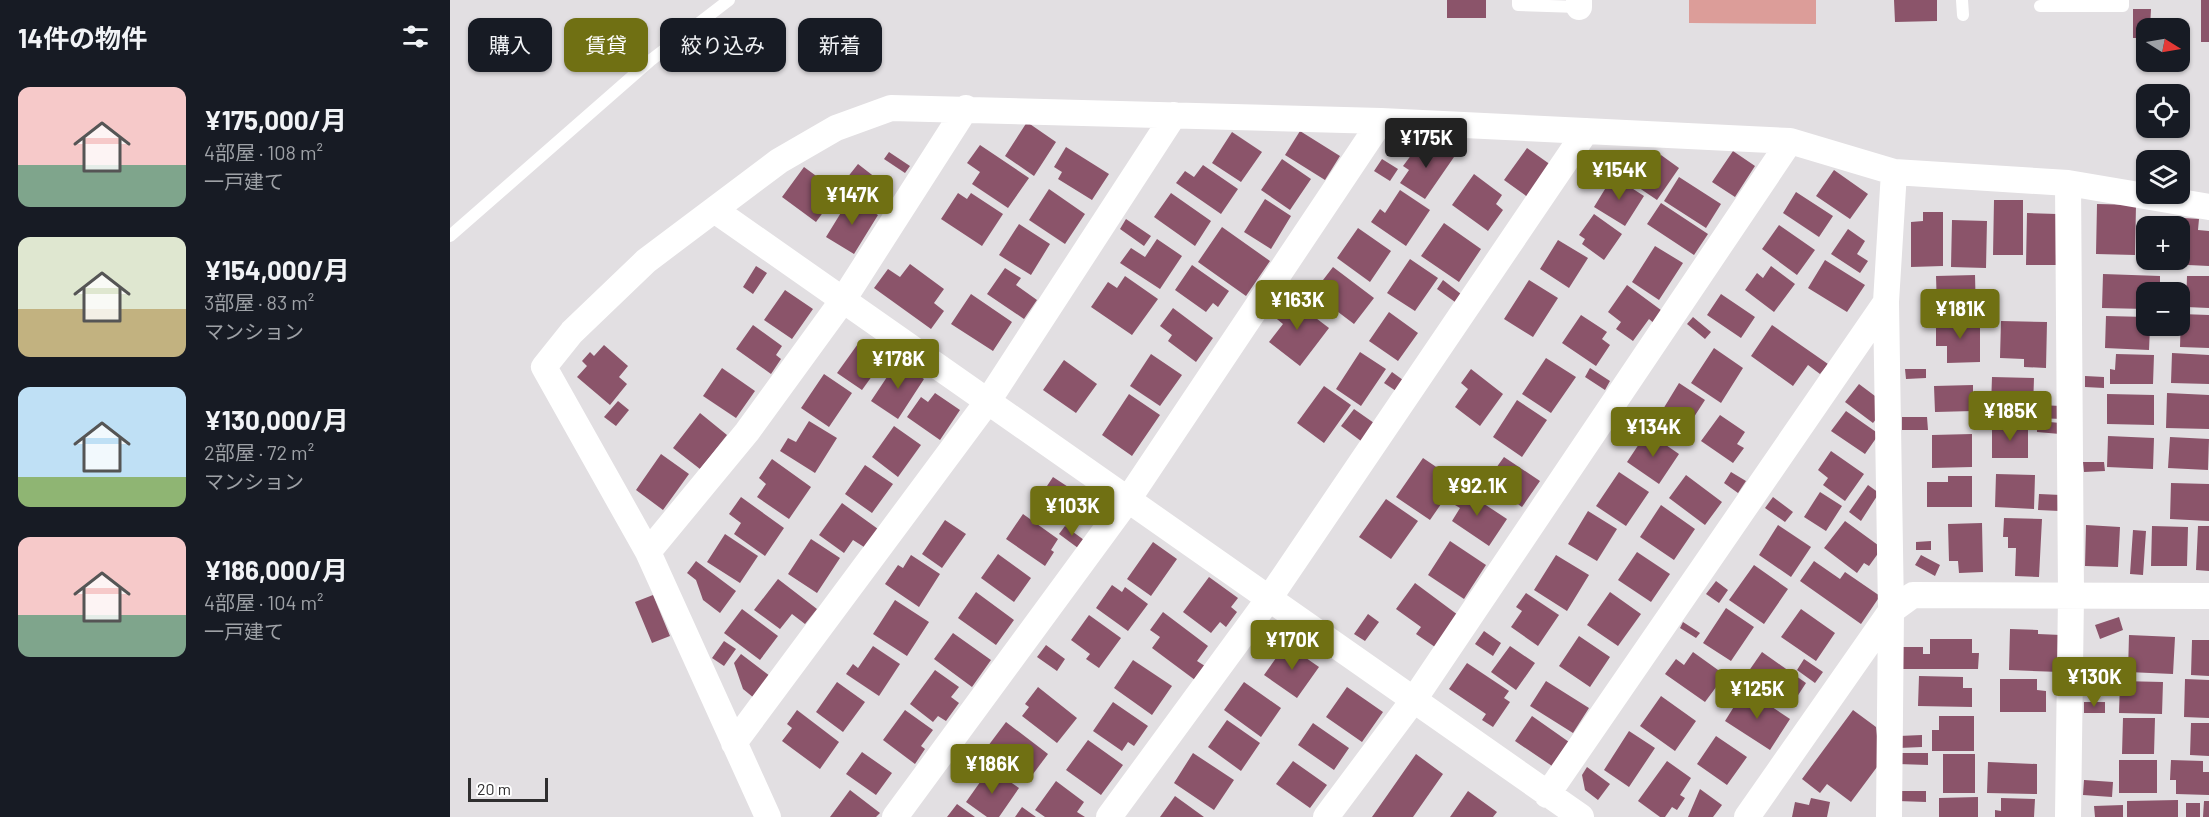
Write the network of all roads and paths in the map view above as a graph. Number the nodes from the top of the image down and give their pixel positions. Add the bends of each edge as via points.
1 (729, 0) edge
2 (1518, 0) edge
3 (1962, 0) edge
4 (2122, 0) edge
5 (1579, 4) edge
6 (2040, 6) dead end
7 (1963, 15) dead end
8 (966, 108) junction
9 (1173, 115) junction
10 (1382, 121) junction
11 (1586, 131) junction
12 (1790, 141) junction
13 (1894, 172) junction
14 (2068, 183) junction
15 (2209, 207) edge
16 (716, 211) junction
17 (450, 236) edge
18 (843, 300) junction
19 (1886, 302) junction
20 (988, 401) junction
21 (1127, 501) junction
22 (648, 552) junction
23 (2071, 596) junction
24 (2209, 596) edge
25 (1268, 600) junction
26 (1891, 611) junction
27 (1415, 698) junction
28 (734, 743) junction
29 (1547, 795) junction
30 (768, 817) edge
31 (895, 817) edge
32 (1109, 817) edge
33 (1326, 817) edge
34 (1581, 817) edge
35 (1747, 817) edge
36 (1889, 817) edge
37 (2068, 817) edge

1 - 17 lane via 651,60
2 - 5 lane via 1518,5
3 - 7 lane
4 - 6 lane via 2122,6
8 - 9 street
8 - 16 street via 891,108 836,128 779,161
8 - 18 street
9 - 10 street
9 - 20 street
10 - 11 street
10 - 21 street
11 - 12 street
11 - 25 street
12 - 13 street
12 - 27 street
13 - 14 street
13 - 19 street
14 - 15 street
14 - 23 street
16 - 18 street
16 - 22 street via 646,261 572,332 544,368
18 - 20 street
18 - 22 street via 747,432
19 - 26 street
19 - 29 street
20 - 21 street
20 - 28 street
21 - 25 street
21 - 31 street
22 - 28 street
23 - 24 street
23 - 26 street via 1913,595
23 - 37 street
25 - 27 street
25 - 32 street
26 - 35 street
26 - 36 street
27 - 29 street
27 - 33 street
28 - 30 street
29 - 34 street

